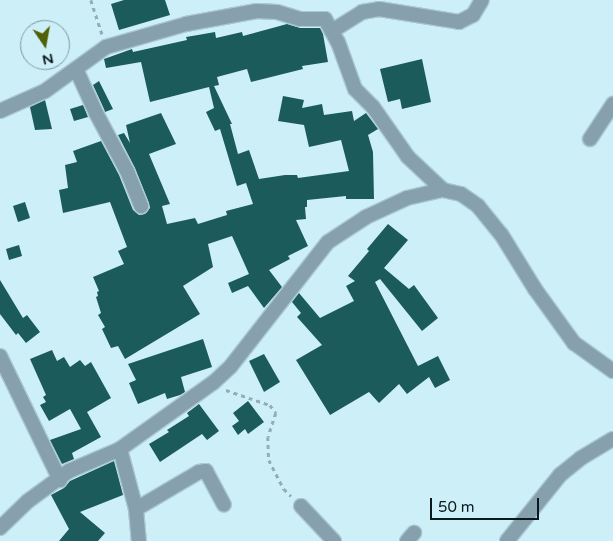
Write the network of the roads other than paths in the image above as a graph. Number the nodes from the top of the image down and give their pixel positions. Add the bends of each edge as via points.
1 (482, 0) edge
2 (332, 31) junction
3 (76, 69) junction
4 (613, 104) edge
5 (0, 111) edge
6 (590, 139) dead end
7 (443, 190) junction
8 (141, 206) dead end
9 (0, 356) edge
10 (613, 370) edge
11 (613, 439) edge
12 (120, 449) junction
13 (60, 480) junction
14 (224, 505) dead end
15 (301, 506) road end
16 (136, 509) junction
17 (0, 528) edge
18 (139, 541) edge
19 (334, 541) edge
20 (507, 541) edge

1 - 2 street via 474,15 459,22 379,8 362,12
2 - 3 street via 325,19 300,19 277,12 257,11 186,24 106,47
2 - 7 street via 355,89 373,107 408,157
3 - 5 street via 45,90
3 - 8 street
4 - 6 street
7 - 10 street via 461,194 478,206 501,234 574,343
7 - 12 street via 407,198 366,217 328,242 231,366
9 - 13 street
11 - 20 street via 560,475
12 - 13 street via 69,471
12 - 16 street
13 - 17 street via 34,496
14 - 16 street via 206,471
15 - 19 street
16 - 18 street

